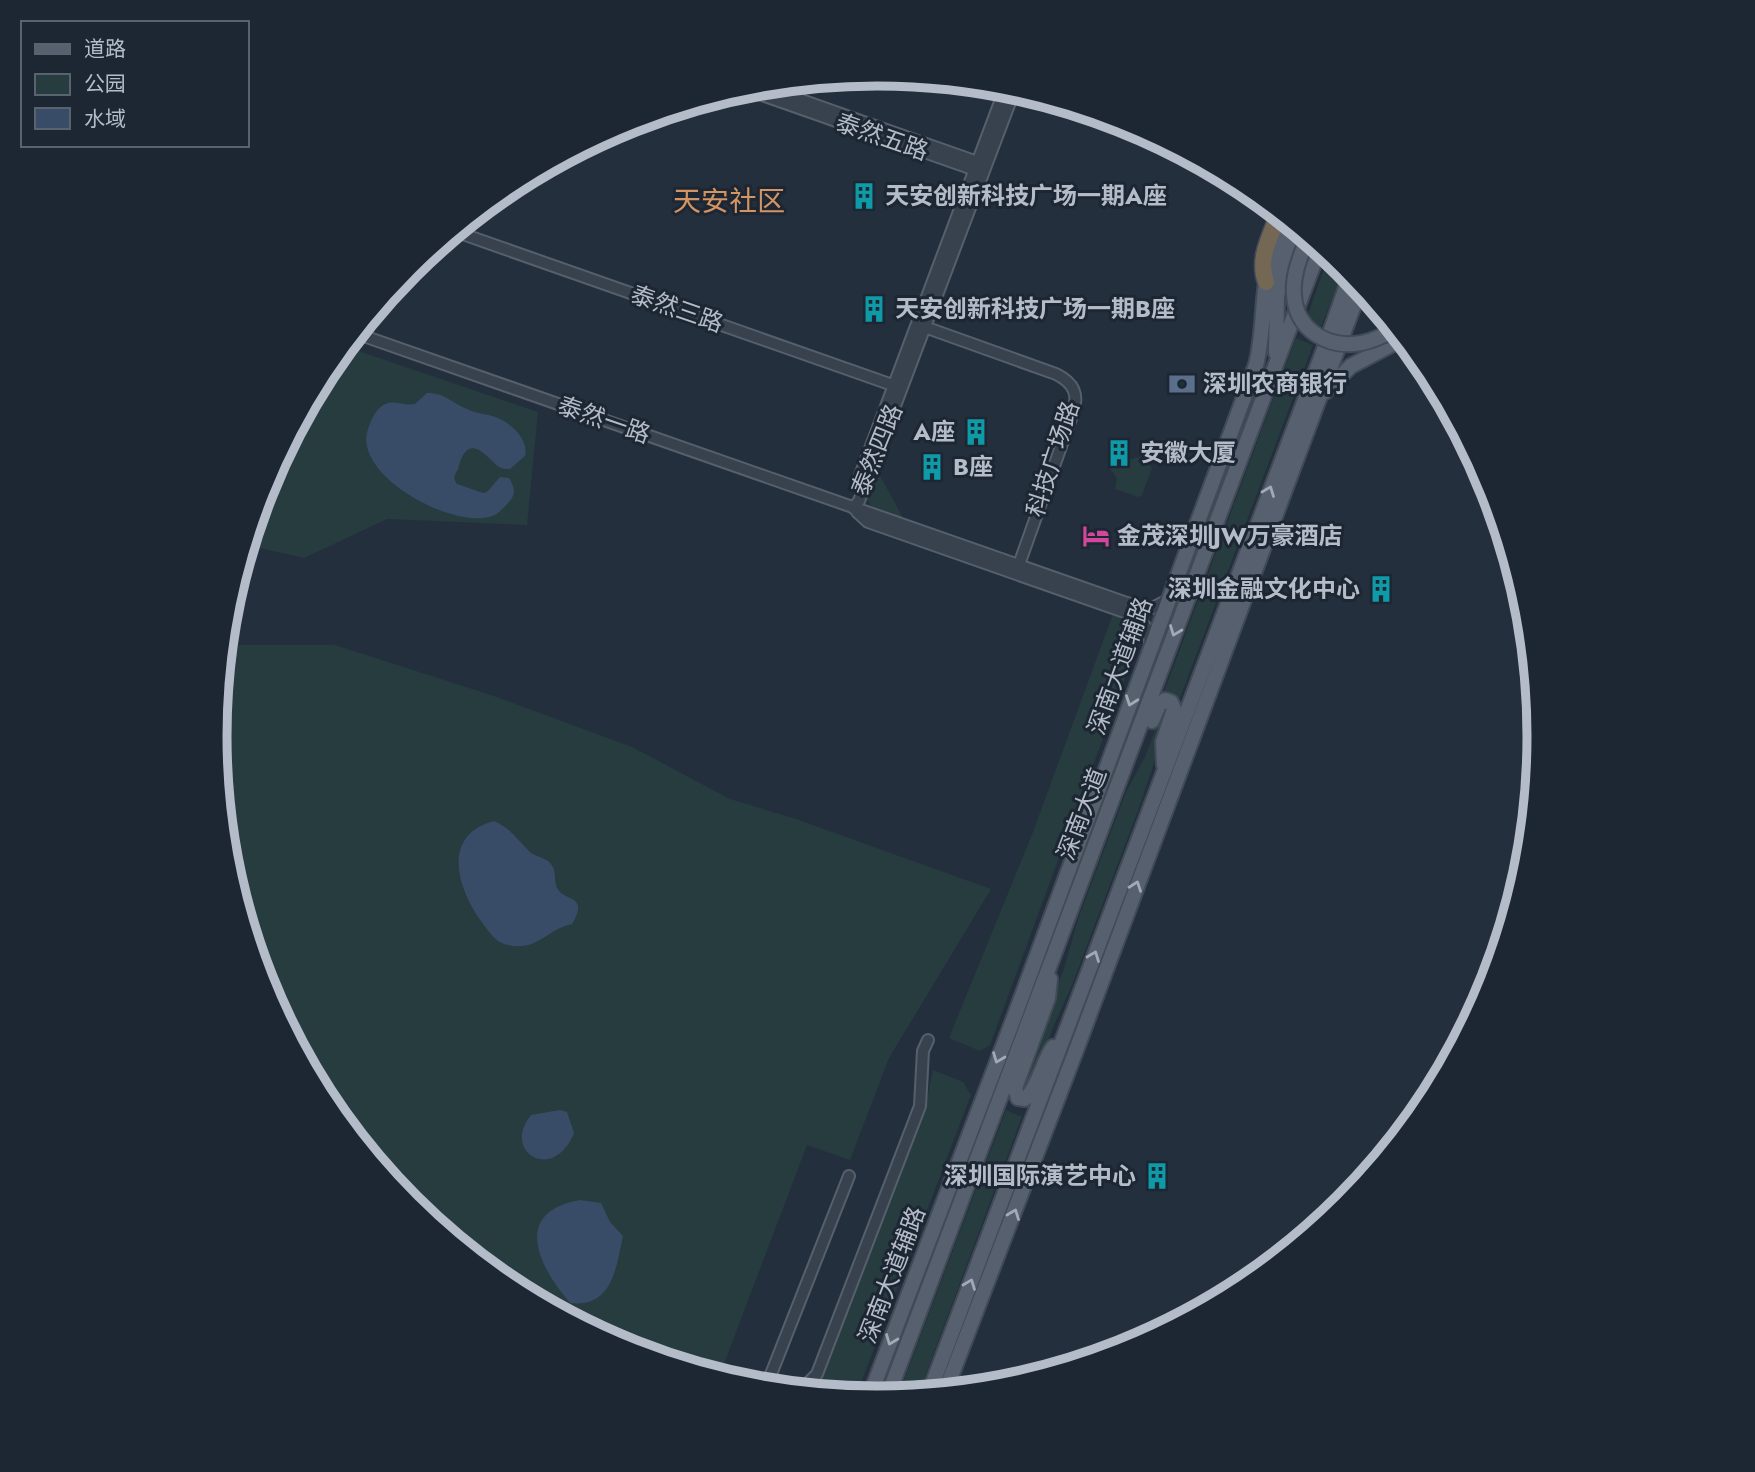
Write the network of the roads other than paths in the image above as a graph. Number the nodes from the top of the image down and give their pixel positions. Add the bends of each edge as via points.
1 (781, 93) edge
2 (765, 96) edge
3 (1002, 98) edge
4 (1010, 99) edge
5 (980, 167) junction
6 (1276, 222) edge
7 (1283, 229) edge
8 (470, 230) edge
9 (464, 235) edge
10 (1293, 236) edge
11 (1305, 246) edge
12 (1286, 254) junction
13 (1316, 257) edge
14 (1266, 282) junction
15 (1346, 286) edge
16 (1357, 297) edge
17 (1264, 315) junction
18 (920, 328) junction
19 (365, 336) edge
20 (1391, 338) edge
21 (1393, 340) edge
22 (1271, 378) junction
23 (898, 384) junction
24 (1312, 416) junction
25 (853, 508) junction
26 (1014, 568) junction
27 (1168, 599) junction
28 (1243, 601) junction
29 (1150, 650) junction
30 (1198, 681) junction
31 (1116, 742) junction
32 (1122, 774) junction
33 (1162, 777) junction
34 (1108, 811) junction
35 (1050, 963) junction
36 (1078, 999) junction
37 (1070, 1022) junction
38 (1012, 1023) junction
39 (928, 1040) dead end
40 (1074, 1053) junction
41 (979, 1108) junction
42 (978, 1157) junction
43 (849, 1176) dead end
44 (978, 1310) junction
45 (943, 1356) junction
46 (770, 1377) edge
47 (809, 1382) edge
48 (949, 1382) edge
49 (933, 1384) edge
50 (874, 1386) edge
51 (892, 1386) edge

1 - 5 street, 泰然五路
2 - 5 street, 泰然五路
3 - 5 street, 泰然四路
4 - 5 street, 泰然四路
5 - 18 street, 泰然四路
6 - 14 highway via 1264,256
7 - 14 main road, 深南大道辅路
8 - 23 street, 泰然三路
9 - 23 street, 泰然三路
10 - 12 main road
11 - 20 main road, bridge via 1293,292 1305,326 1321,338 1342,344
12 - 17 main road
12 - 22 main road via 1277,296
13 - 22 main road, 深南大道
14 - 17 main road, 深南大道辅路
30 -> 15 main road
16 - 24 main road
17 - 27 main road, 深南大道辅路 via 1255,365
18 - 23 street, 泰然四路
18 - 26 street, 科技广场路 via 1068,388 1070,400
19 - 25 street, 泰然一路
21 - 24 main road via 1339,376
22 -> 32 main road, 深南大道
23 - 25 street, 泰然四路
24 - 28 main road
25 - 26 street, 泰然一路 via 869,522
26 - 27 street, 泰然一路 via 1142,608 1158,607
26 - 29 street, 泰然一路 via 1136,617 1147,629
27 - 29 main road, 深南大道辅路
28 - 30 main road
40 -> 28 main road
29 -> 31 main road, 深南大道辅路
30 - 33 main road
31 - 34 main road
31 - 38 main road, 深南大道辅路
32 - 33 main road via 1143,743 1158,705 1167,700 1174,709 1163,742
32 - 34 main road, 深南大道
36 -> 33 main road
34 - 35 main road, 深南大道
35 - 37 main road via 1048,998 1015,1088 1018,1098 1031,1095 1044,1061
35 - 38 main road
35 - 42 main road, 深南大道
36 - 37 main road
36 - 40 main road
45 -> 37 main road
38 -> 41 main road, 深南大道辅路
39 - 47 street via 923,1051 920,1106 817,1374
44 -> 40 main road
41 - 42 main road
41 -> 50 main road, 深南大道辅路
42 - 51 main road, 深南大道
43 - 46 street
44 - 45 main road
44 - 48 main road
45 - 49 main road

